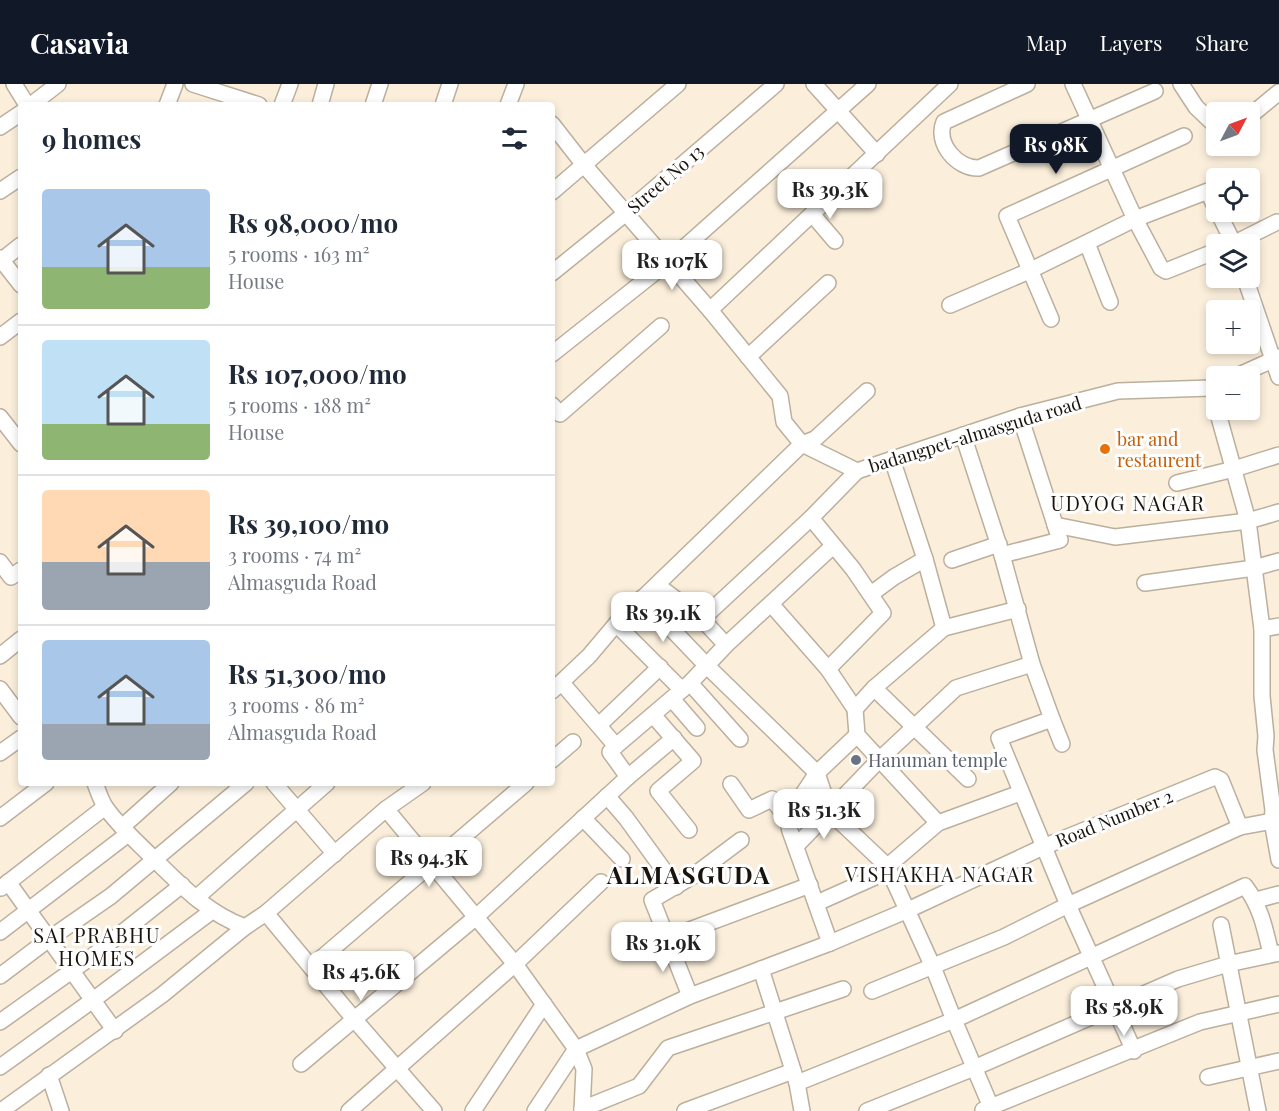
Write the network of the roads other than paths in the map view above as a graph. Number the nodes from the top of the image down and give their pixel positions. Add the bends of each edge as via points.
1 (14, 84) edge
2 (58, 84) edge
3 (175, 84) edge
4 (194, 84) edge
5 (290, 84) edge
6 (326, 84) edge
7 (380, 84) edge
8 (450, 84) edge
9 (516, 84) edge
10 (678, 84) edge
11 (776, 84) edge
12 (814, 84) edge
13 (868, 84) edge
14 (950, 84) edge
15 (1027, 84) edge
16 (1073, 84) edge
17 (1181, 84) edge
18 (1155, 91) dead end
19 (1279, 92) edge
20 (225, 94) edge
21 (27, 102) edge
22 (33, 102) edge
23 (168, 102) edge
24 (250, 102) edge
25 (283, 102) edge
26 (321, 102) edge
27 (374, 102) edge
28 (444, 102) edge
29 (512, 102) edge
30 (1260, 108) edge
31 (838, 111) junction
32 (18, 114) edge
33 (1206, 116) edge
34 (1089, 120) junction
35 (0, 127) edge
36 (555, 128) edge
37 (1184, 136) dead end
38 (876, 154) junction
39 (584, 165) junction
40 (1112, 169) junction
41 (18, 179) edge
42 (555, 189) edge
43 (0, 191) edge
44 (1206, 192) edge
45 (626, 213) junction
46 (812, 214) junction
47 (1135, 219) junction
48 (1277, 222) dead end
49 (1253, 234) edge
50 (835, 241) dead end
51 (1088, 243) junction
52 (18, 247) edge
53 (1206, 255) edge
54 (1, 259) edge
55 (668, 262) junction
56 (555, 271) edge
57 (1029, 271) junction
58 (18, 281) edge
59 (828, 283) dead end
60 (1249, 288) edge
61 (1110, 302) dead end
62 (950, 305) dead end
63 (710, 310) junction
64 (1051, 319) dead end
65 (18, 323) edge
66 (661, 326) dead end
67 (0, 337) edge
68 (555, 352) edge
69 (748, 357) junction
70 (1276, 358) edge
71 (1259, 366) edge
72 (1279, 378) edge
73 (1206, 387) edge
74 (867, 391) dead end
75 (555, 414) edge
76 (1020, 416) junction
77 (0, 418) edge
78 (1220, 420) edge
79 (963, 435) junction
80 (18, 440) edge
81 (802, 444) junction
82 (1279, 455) edge
83 (892, 459) junction
84 (1234, 469) junction
85 (857, 471) junction
86 (1178, 483) dead end
87 (1279, 512) edge
88 (811, 518) junction
89 (1248, 521) junction
90 (1055, 525) junction
91 (833, 546) junction
92 (1000, 550) junction
93 (925, 559) junction
94 (952, 560) dead end
95 (1279, 561) edge
96 (0, 562) edge
97 (1254, 568) junction
98 (10, 577) edge
99 (1145, 583) dead end
100 (657, 585) junction
101 (871, 594) junction
102 (642, 598) junction
103 (771, 604) junction
104 (1017, 609) junction
105 (702, 619) junction
106 (616, 624) junction
107 (1279, 626) edge
108 (944, 628) junction
109 (1262, 629) junction
110 (18, 642) edge
111 (726, 645) junction
112 (0, 657) edge
113 (1032, 664) junction
114 (707, 666) junction
115 (660, 667) junction
116 (828, 669) junction
117 (1279, 681) edge
118 (1263, 683) junction
119 (557, 687) edge
120 (874, 688) junction
121 (681, 691) junction
122 (2, 696) edge
123 (855, 709) junction
124 (18, 714) edge
125 (653, 715) junction
126 (1052, 718) junction
127 (599, 725) junction
128 (913, 727) junction
129 (697, 728) dead end
130 (857, 735) junction
131 (674, 738) junction
132 (740, 739) dead end
133 (18, 740) edge
134 (573, 742) dead end
135 (1062, 744) dead end
136 (616, 746) junction
137 (1272, 749) edge
138 (0, 753) edge
139 (555, 757) edge
140 (879, 760) junction
141 (816, 773) junction
142 (627, 777) junction
143 (968, 779) dead end
144 (731, 784) dead end
145 (42, 786) edge
146 (96, 786) edge
147 (168, 786) edge
148 (242, 786) edge
149 (276, 786) edge
150 (324, 786) edge
151 (419, 786) edge
152 (522, 786) edge
153 (1020, 793) junction
154 (606, 796) junction
155 (105, 807) junction
156 (386, 809) junction
157 (297, 811) junction
158 (830, 812) junction
159 (1275, 813) edge
160 (0, 818) edge
161 (583, 818) junction
162 (787, 818) junction
163 (938, 823) junction
164 (1240, 826) junction
165 (125, 830) junction
166 (689, 830) dead end
167 (741, 840) dead end
168 (796, 846) junction
169 (1042, 847) junction
170 (335, 854) junction
171 (622, 859) dead end
172 (155, 860) junction
173 (1279, 860) edge
174 (431, 864) junction
175 (887, 866) junction
176 (601, 882) dead end
177 (182, 885) junction
178 (810, 885) junction
179 (4, 886) edge
180 (675, 887) junction
181 (1279, 894) edge
182 (196, 898) junction
183 (1256, 900) junction
184 (817, 903) junction
185 (1068, 905) junction
186 (212, 910) junction
187 (908, 910) junction
188 (27, 911) junction
189 (266, 913) junction
190 (476, 916) junction
191 (1221, 925) dead end
192 (245, 927) junction
193 (0, 932) edge
194 (668, 938) junction
195 (49, 939) junction
196 (830, 943) junction
197 (1275, 953) edge
198 (1091, 958) junction
199 (515, 964) junction
200 (1228, 964) junction
201 (311, 967) junction
202 (933, 967) junction
203 (761, 969) junction
204 (71, 970) junction
205 (0, 976) edge
206 (843, 989) dead end
207 (872, 991) dead end
208 (690, 996) junction
209 (93, 1000) junction
210 (544, 1004) junction
211 (1279, 1004) edge
212 (1113, 1006) junction
213 (775, 1012) junction
214 (1239, 1013) junction
215 (354, 1019) junction
216 (954, 1020) junction
217 (0, 1022) edge
218 (115, 1031) junction
219 (576, 1049) junction
220 (1134, 1051) junction
221 (1279, 1061) edge
222 (301, 1064) dead end
223 (0, 1067) edge
224 (1250, 1067) junction
225 (974, 1068) junction
226 (396, 1069) junction
227 (49, 1075) junction
228 (795, 1077) junction
229 (1208, 1077) dead end
230 (355, 1109) edge
231 (987, 1109) edge
232 (582, 1110) edge
233 (1, 1111) edge
234 (62, 1111) edge
235 (434, 1111) edge
236 (473, 1111) edge
237 (535, 1111) edge
238 (685, 1111) edge
239 (802, 1111) edge
240 (867, 1111) edge
241 (1258, 1111) edge

1 - 21 street
2 - 22 street
3 - 23 street
4 - 20 street
5 - 25 street
6 - 26 street
7 - 27 street
8 - 28 street
9 - 29 street
10 - 39 street
11 - 45 street, Street No 13
12 - 31 street
13 - 31 street
14 - 38 street
15 - 34 street via 944,122 941,134 951,155 967,167 979,168
16 - 34 street
17 - 33 street
18 - 34 street
19 - 30 street
20 - 24 street
31 - 38 street
31 - 55 street
32 - 35 street
34 - 40 street
36 - 39 street
37 - 40 street
38 - 46 street
39 - 42 street
39 - 45 street
40 - 47 street
40 - 57 street via 1007,216
41 - 43 street
44 - 47 street
45 - 55 street
45 - 56 street, Street No 13
46 - 50 street
46 - 63 street
47 - 51 street
47 - 53 street via 1166,271
48 - 49 street
51 - 57 street
51 - 61 street
52 - 54 street
54 - 58 street
55 - 63 street
55 - 68 street
57 - 62 street
57 - 64 street
59 - 69 street
60 - 70 street
63 - 69 street
65 - 67 street
66 - 75 street
69 - 81 street via 780,396 784,422
70 - 71 street
70 - 72 street
73 - 76 street, badangpet-almasguda road via 1118,391
74 - 81 street via 815,439
76 - 79 street, badangpet-almasguda road
76 - 90 street
77 - 80 street
78 - 84 street
79 - 83 street, badangpet-almasguda road
79 - 92 street
81 - 85 street, badangpet-almasguda road
81 - 100 street
82 - 84 street
83 - 85 street, badangpet-almasguda road
83 - 93 street
84 - 86 street
84 - 89 street
85 - 88 street
87 - 89 street
88 - 91 street
88 - 105 street
89 - 90 street via 1115,537
89 - 97 street
90 - 92 street via 1060,540
91 - 101 street
91 - 103 street
92 - 94 street
92 - 104 street
93 - 101 street
93 - 108 street
95 - 97 street
96 - 98 street
97 - 99 street
97 - 109 street
100 - 102 street
100 - 105 street
101 - 116 street via 883,613
102 - 106 street
102 - 114 street
103 - 111 street
103 - 116 street
104 - 108 street
104 - 113 street
105 - 111 street
106 - 115 street
106 - 119 street
107 - 109 street
108 - 120 street
109 - 118 street
110 - 112 street
111 - 114 street
113 - 126 street
113 - 128 street via 956,688
114 - 121 street
114 - 141 street
115 - 121 street
115 - 127 street
116 - 123 street
117 - 118 street
118 - 137 street via 1266,736
119 - 127 street
120 - 123 street
120 - 128 street
121 - 125 street
121 - 129 street
121 - 132 street
122 - 124 street
123 - 130 street
125 - 131 street
125 - 136 street
126 - 135 street
126 - 153 street via 999,738
127 - 136 street
128 - 140 street
128 - 143 street
130 - 140 street
130 - 141 street
131 - 142 street
131 - 166 street via 693,761 658,791
133 - 138 street
134 - 139 street
136 - 142 street via 610,752
137 - 159 street
140 - 158 street
140 - 163 street
141 - 158 street
141 - 162 street
142 - 154 street
144 - 162 street via 749,810 772,799
145 - 160 street
146 - 155 street
147 - 165 street
148 - 172 street
149 - 157 street
150 - 157 street
151 - 156 street
152 - 174 street
153 - 163 street
153 - 169 street
154 - 161 street
154 - 180 street
155 - 165 street
155 - 179 street
156 - 170 street
156 - 174 street
157 - 170 street
157 - 182 street
158 - 168 street
158 - 175 street
159 - 164 street
159 - 173 street
161 - 171 street
161 - 190 street
162 - 168 street
163 - 175 street
164 - 169 street, Road Number 2 via 1221,780 1215,777
164 - 185 street
165 - 172 street
165 - 188 street
167 - 180 street
168 - 178 street
169 - 185 street
169 - 187 street, Road Number 2
170 - 189 street
172 - 177 street
172 - 195 street
174 - 190 street
174 - 201 street
175 - 184 street via 875,878
175 - 187 street
176 - 199 street
177 - 182 street
177 - 204 street
178 - 184 street
178 - 194 street
179 - 188 street
180 - 194 street via 652,900
181 - 183 street
182 - 186 street
183 - 197 street
183 - 198 street via 1245,886
184 - 196 street
185 - 198 street
185 - 202 street
186 - 192 street
186 - 209 street
187 - 196 street, Road Number 2
187 - 202 street
188 - 193 street
188 - 195 street
189 - 192 street
189 - 201 street
190 - 199 street
190 - 215 street
191 - 200 street
192 - 218 street
194 - 208 street
195 - 204 street
195 - 205 street
196 - 203 street, Road Number 2
197 - 200 street
198 - 212 street
198 - 216 street
199 - 210 street
199 - 226 street
200 - 212 street via 1178,979
200 - 214 street
201 - 215 street
202 - 207 street
202 - 216 street
203 - 208 street, Road Number 2
203 - 213 street
204 - 209 street
204 - 217 street
206 - 213 street
208 - 219 street, Road Number 2
209 - 218 street
209 - 223 street
210 - 219 street
210 - 236 street
211 - 214 street
212 - 220 street
212 - 225 street
213 - 228 street
213 - 232 street via 668,1048 639,1086
214 - 220 street via 1200,1022
214 - 224 street
215 - 222 street
215 - 226 street
216 - 225 street
216 - 228 street
218 - 227 street
219 - 232 street via 584,1069
219 - 237 street
220 - 231 street
221 - 224 street
224 - 229 street
224 - 241 street
225 - 231 street
225 - 240 street
226 - 230 street
226 - 235 street
227 - 233 street
227 - 234 street
228 - 238 street
228 - 239 street

